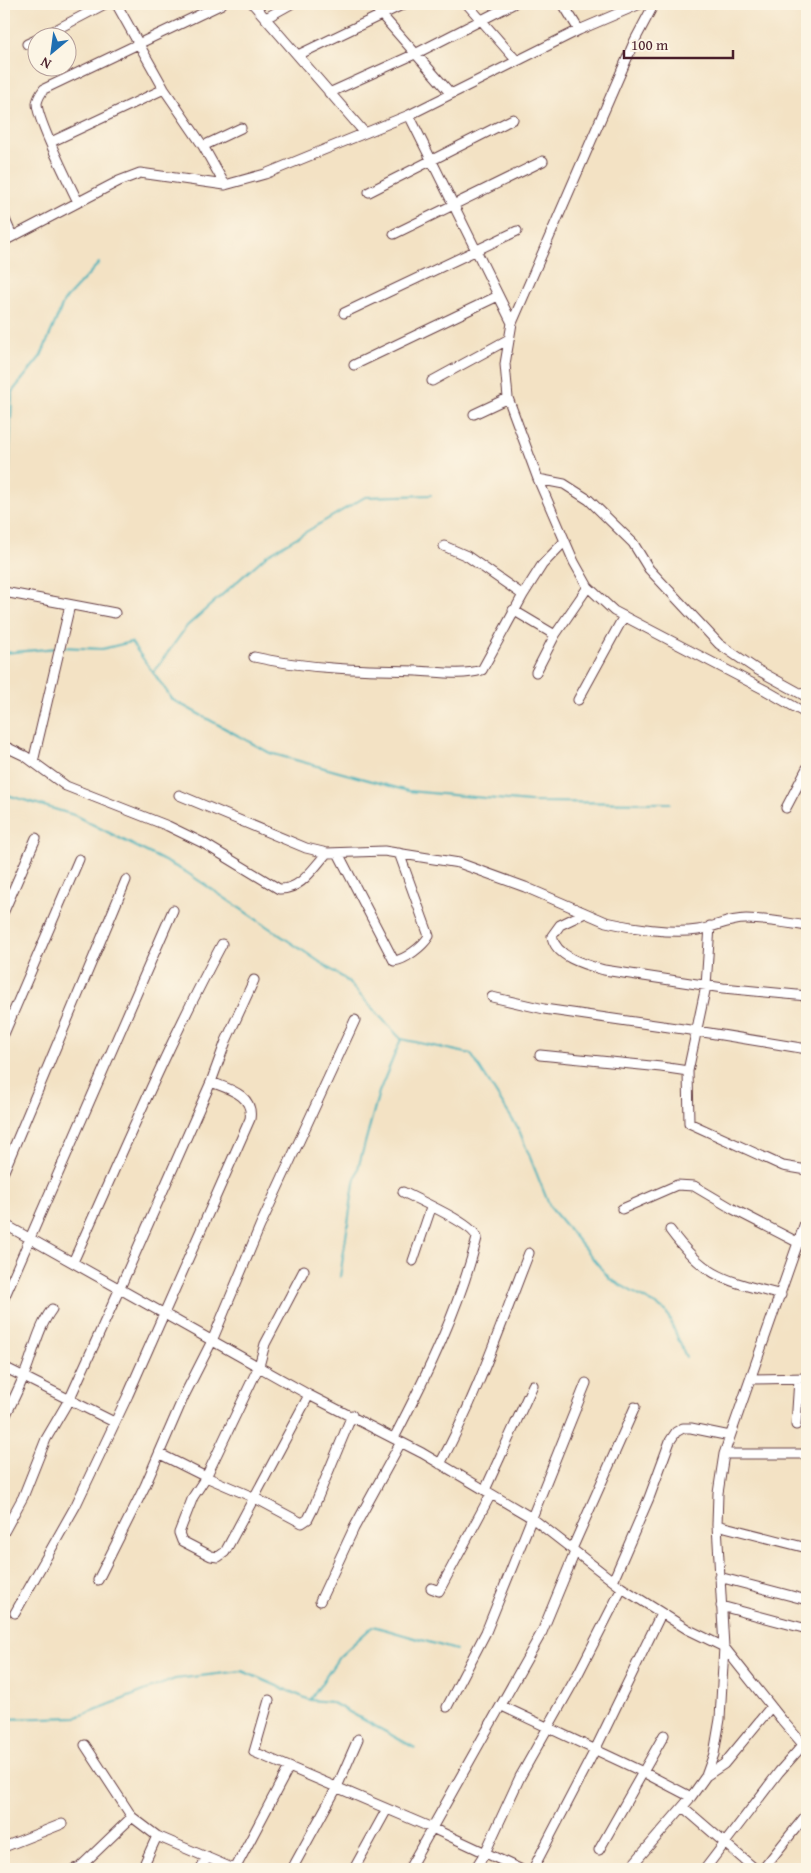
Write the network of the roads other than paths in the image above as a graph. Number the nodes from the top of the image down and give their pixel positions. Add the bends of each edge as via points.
1 (114, 4) edge
2 (222, 4) edge
3 (253, 4) edge
4 (292, 4) edge
5 (372, 4) edge
6 (404, 4) edge
7 (467, 4) edge
8 (512, 4) edge
9 (563, 4) edge
10 (640, 4) edge
11 (654, 4) edge
12 (100, 5) edge
13 (381, 15) junction
14 (266, 18) junction
15 (481, 21) junction
16 (57, 28) edge
17 (579, 30) junction
18 (140, 44) junction
19 (415, 54) junction
20 (298, 55) junction
21 (516, 60) junction
22 (164, 89) junction
23 (329, 93) junction
24 (451, 94) junction
25 (409, 114) junction
26 (513, 119) dead end
27 (241, 128) dead end
28 (364, 132) junction
29 (51, 142) junction
30 (203, 146) junction
31 (431, 160) junction
32 (543, 162) dead end
33 (225, 185) junction
34 (369, 192) dead end
35 (78, 202) junction
36 (454, 204) junction
37 (4, 217) edge
38 (518, 231) dead end
39 (394, 234) dead end
40 (8, 239) edge
41 (477, 250) junction
42 (498, 296) junction
43 (344, 313) dead end
44 (512, 323) junction
45 (508, 339) junction
46 (354, 364) dead end
47 (432, 381) dead end
48 (508, 398) junction
49 (474, 414) dead end
50 (538, 479) junction
51 (565, 541) junction
52 (444, 546) dead end
53 (588, 587) junction
54 (4, 592) edge
55 (523, 595) junction
56 (70, 605) junction
57 (513, 610) junction
58 (115, 613) dead end
59 (624, 616) junction
60 (555, 635) junction
61 (254, 656) dead end
62 (536, 672) dead end
63 (807, 697) edge
64 (578, 700) dead end
65 (807, 714) edge
66 (4, 746) edge
67 (32, 762) junction
68 (807, 768) edge
69 (179, 795) dead end
70 (786, 808) dead end
71 (36, 838) dead end
72 (327, 853) junction
73 (338, 853) junction
74 (398, 853) junction
75 (79, 859) dead end
76 (126, 880) dead end
77 (173, 910) dead end
78 (4, 911) edge
79 (586, 913) junction
80 (710, 926) junction
81 (807, 926) edge
82 (222, 944) dead end
83 (254, 980) dead end
84 (706, 986) junction
85 (807, 996) edge
86 (492, 997) dead end
87 (354, 1020) dead end
88 (698, 1031) junction
89 (4, 1034) edge
90 (807, 1049) edge
91 (540, 1055) dead end
92 (688, 1071) junction
93 (211, 1082) junction
94 (807, 1170) edge
95 (4, 1171) edge
96 (403, 1192) dead end
97 (431, 1208) junction
98 (622, 1209) dead end
99 (807, 1217) edge
100 (4, 1224) edge
101 (670, 1230) dead end
102 (31, 1238) junction
103 (803, 1243) edge
104 (530, 1252) dead end
105 (413, 1261) dead end
106 (73, 1262) junction
107 (304, 1270) dead end
108 (120, 1288) junction
109 (781, 1294) junction
110 (4, 1298) edge
111 (52, 1309) dead end
112 (166, 1314) junction
113 (212, 1341) junction
114 (259, 1366) junction
115 (4, 1367) edge
116 (24, 1376) junction
117 (803, 1378) edge
118 (752, 1379) junction
119 (586, 1383) dead end
120 (533, 1385) dead end
121 (309, 1395) junction
122 (70, 1398) junction
123 (635, 1407) dead end
124 (352, 1415) junction
125 (4, 1420) edge
126 (114, 1422) junction
127 (796, 1425) dead end
128 (730, 1436) junction
129 (397, 1440) junction
130 (160, 1454) junction
131 (724, 1454) junction
132 (807, 1454) edge
133 (440, 1464) junction
134 (206, 1477) junction
135 (488, 1492) junction
136 (255, 1498) junction
137 (532, 1518) junction
138 (718, 1525) junction
139 (5, 1527) edge
140 (807, 1548) edge
141 (574, 1551) junction
142 (719, 1577) junction
143 (98, 1580) dead end
144 (613, 1581) junction
145 (431, 1588) dead end
146 (622, 1588) junction
147 (807, 1600) edge
148 (320, 1601) dead end
149 (721, 1606) junction
150 (15, 1612) dead end
151 (661, 1614) junction
152 (807, 1629) edge
153 (724, 1646) junction
154 (269, 1700) dead end
155 (502, 1706) junction
156 (447, 1707) dead end
157 (771, 1707) junction
158 (547, 1728) junction
159 (664, 1735) dead end
160 (358, 1738) dead end
161 (85, 1745) dead end
162 (805, 1747) edge
163 (595, 1750) junction
164 (289, 1767) junction
165 (643, 1772) junction
166 (706, 1776) junction
167 (337, 1787) junction
168 (691, 1798) junction
169 (683, 1807) junction
170 (387, 1808) junction
171 (807, 1814) edge
172 (132, 1817) junction
173 (62, 1824) dead end
174 (432, 1828) junction
175 (157, 1836) junction
176 (726, 1842) junction
177 (4, 1847) edge
178 (599, 1850) dead end
179 (485, 1853) junction
180 (207, 1857) junction
181 (78, 1869) edge
182 (142, 1869) edge
183 (201, 1869) edge
184 (234, 1869) edge
185 (292, 1869) edge
186 (354, 1869) edge
187 (409, 1869) edge
188 (475, 1869) edge
189 (520, 1869) edge
190 (533, 1869) edge
191 (629, 1869) edge
192 (705, 1869) edge
193 (755, 1869) edge
194 (763, 1869) edge

1 - 18 street
2 - 18 street
3 - 14 street
4 - 14 street
5 - 13 street
6 - 13 street
7 - 15 street
8 - 15 street
9 - 17 street
10 - 17 street
11 - 44 street
12 - 16 street
13 - 19 street
13 - 20 street
14 - 20 street
15 - 19 street
15 - 21 street
17 - 21 street
18 - 22 street
18 - 29 street via 44,89 37,104
19 - 23 street
19 - 24 street
20 - 23 street
21 - 24 street
22 - 29 street
22 - 30 street
23 - 28 street
24 - 25 street
25 - 28 street
25 - 31 street
26 - 31 street
27 - 30 street
28 - 33 street via 300,160
29 - 35 street
30 - 33 street
31 - 34 street
31 - 36 street
32 - 36 street
33 - 35 street via 140,173
35 - 40 street
36 - 39 street
36 - 41 street
37 - 40 street
38 - 41 street
41 - 42 street
41 - 43 street
42 - 44 street
42 - 46 street
44 - 45 street
45 - 47 street
45 - 48 street via 505,364
48 - 49 street
48 - 50 street
50 - 51 street
50 - 63 street via 564,484 589,500 632,543 649,569 719,644
51 - 53 street
51 - 55 street via 542,565
52 - 55 street via 467,556
53 - 59 street via 605,605
53 - 60 street
54 - 56 street
55 - 57 street
56 - 58 street
56 - 67 street
57 - 60 street
57 - 61 street via 487,664 475,672 333,668 282,663
59 - 64 street
59 - 65 street
60 - 62 street
66 - 67 street
67 - 72 street via 66,786 204,843 279,889 289,890 297,885
68 - 70 street
69 - 72 street via 287,841
71 - 78 street
72 - 73 street
73 - 74 street
73 - 74 street via 394,961 426,941 428,936
74 - 79 street via 459,862 526,886
75 - 89 street
76 - 95 street
77 - 102 street
79 - 80 street via 620,925 682,930
79 - 84 street via 560,925 552,936 553,944 569,957 604,970
80 - 81 street via 726,920 746,919
80 - 84 street
82 - 106 street via 181,1020
83 - 93 street
84 - 85 street
84 - 88 street
86 - 88 street via 544,1010
87 - 113 street via 260,1226
88 - 90 street
88 - 92 street
91 - 92 street
92 - 94 street via 689,1123 783,1166
93 - 108 street
93 - 112 street via 245,1098 251,1110 250,1118
96 - 97 street
97 - 105 street
97 - 129 street via 468,1226 477,1238 455,1304
98 - 103 street via 686,1184
99 - 103 street
100 - 102 street
101 - 109 street via 691,1258 712,1273 734,1283
102 - 106 street
102 - 110 street
103 - 109 street
104 - 133 street via 486,1370
106 - 108 street
107 - 114 street via 265,1344
108 - 112 street
108 - 122 street
109 - 118 street
111 - 116 street via 39,1329
112 - 113 street
112 - 126 street
113 - 114 street
113 - 130 street
114 - 121 street
114 - 134 street
115 - 116 street
116 - 122 street
116 - 125 street
117 - 118 street
117 - 127 street
118 - 128 street
119 - 137 street
120 - 135 street
121 - 124 street
121 - 136 street
122 - 126 street
122 - 139 street via 46,1439 23,1497
123 - 141 street
124 - 129 street
124 - 136 street via 305,1522
126 - 150 street via 76,1505
128 - 131 street
128 - 144 street via 691,1428 676,1432
129 - 133 street
129 - 148 street
130 - 134 street
130 - 143 street
131 - 132 street
131 - 138 street via 718,1492
133 - 135 street
134 - 136 street
134 - 136 street via 193,1497 179,1538 211,1556 218,1557 225,1552
135 - 137 street
135 - 145 street via 439,1591
137 - 141 street
137 - 156 street via 486,1632
138 - 140 street
138 - 142 street
141 - 144 street
141 - 155 street via 542,1632
142 - 147 street
142 - 149 street
144 - 146 street
146 - 151 street
146 - 158 street
149 - 152 street
149 - 153 street
151 - 153 street
151 - 163 street
153 - 157 street
153 - 166 street via 718,1736
154 - 164 street via 254,1752
155 - 158 street
155 - 174 street
157 - 162 street
157 - 166 street via 724,1764
158 - 163 street
158 - 179 street
159 - 165 street
160 - 167 street
161 - 172 street
162 - 176 street via 779,1772
163 - 165 street
163 - 190 street
164 - 167 street
164 - 184 street
165 - 168 street
165 - 178 street
166 - 168 street
167 - 170 street
167 - 185 street
168 - 169 street
169 - 176 street
169 - 191 street
170 - 174 street
170 - 186 street
171 - 194 street
172 - 175 street
172 - 181 street
173 - 177 street
174 - 179 street
174 - 187 street
175 - 180 street
175 - 182 street
176 - 192 street
176 - 193 street
179 - 188 street
179 - 189 street
180 - 183 street
180 - 184 street

